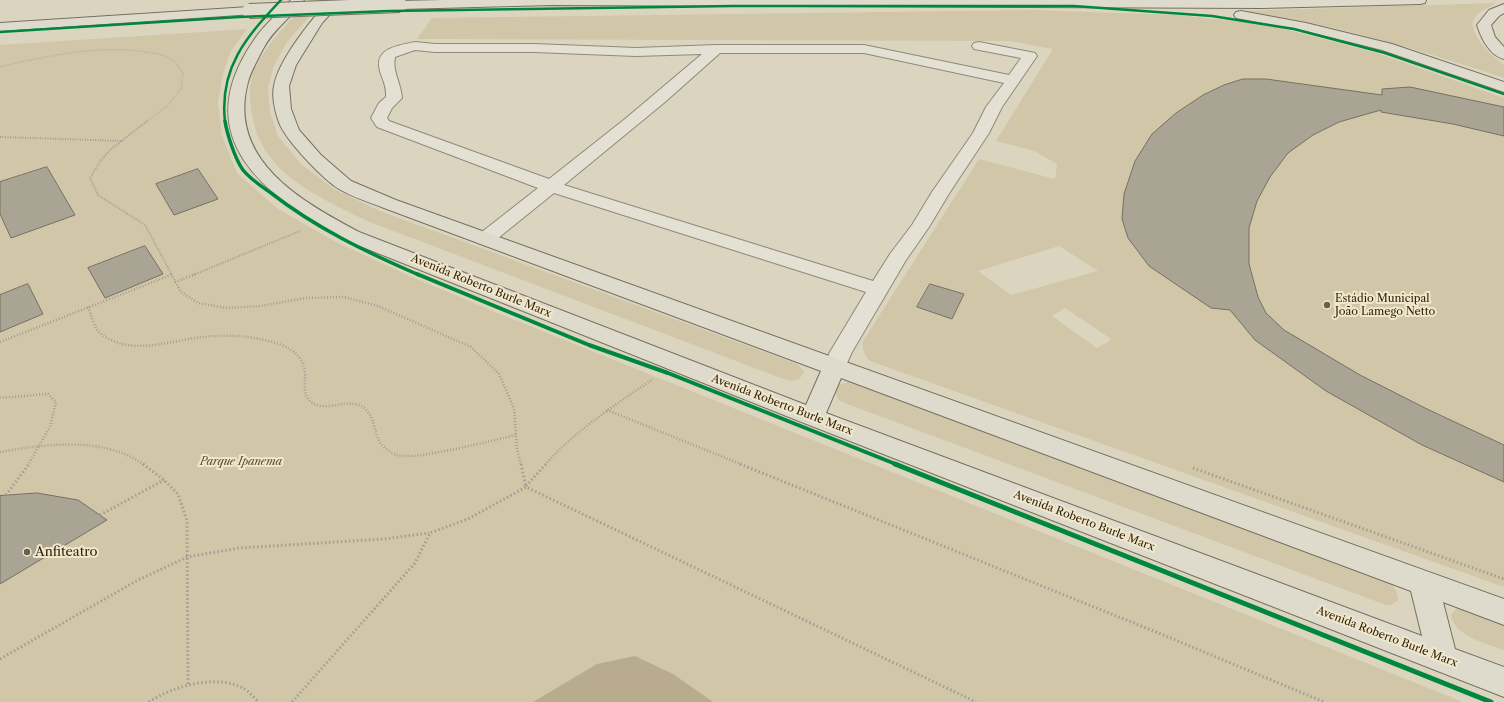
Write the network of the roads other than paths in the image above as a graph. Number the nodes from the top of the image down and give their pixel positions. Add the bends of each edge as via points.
1 (298, 0) edge
2 (337, 0) edge
3 (1420, 0) edge
4 (1009, 3) junction
5 (1504, 8) edge
6 (0, 26) edge
7 (980, 46) dead end
8 (716, 49) junction
9 (1504, 55) edge
10 (1012, 80) junction
11 (1504, 87) edge
12 (550, 186) junction
13 (485, 239) junction
14 (878, 288) junction
15 (834, 368) junction
16 (812, 417) junction
17 (1423, 582) junction
18 (1504, 612) edge
19 (1443, 659) junction
20 (1504, 682) edge

1 - 16 main road, Avenida Roberto Burle Marx via 256,46 244,69 237,94 235,121 244,148 265,178 301,206 352,236
2 - 13 main road via 317,21 289,66 281,86 283,109 291,131 315,159 345,185
3 - 4 main road via 1262,4
4 - 6 main road, bridge via 552,1 249,10
4 - 11 main road via 1201,11 1274,20 1387,47
5 - 9 main road via 1494,13 1484,25 1488,38
7 - 10 lane via 1030,56
8 - 10 lane via 864,49
8 - 12 lane via 584,162
8 - 12 lane via 636,52 415,46 402,48 388,55 386,65 394,86 394,98 385,106 379,118 383,124
10 - 14 lane via 994,106 980,134
12 - 13 lane
12 - 14 lane
13 - 15 main road
14 - 15 lane
15 - 16 main road
15 - 17 main road
16 - 19 main road, Avenida Roberto Burle Marx
17 - 18 main road
17 - 19 main road
19 - 20 main road, Avenida Roberto Burle Marx

